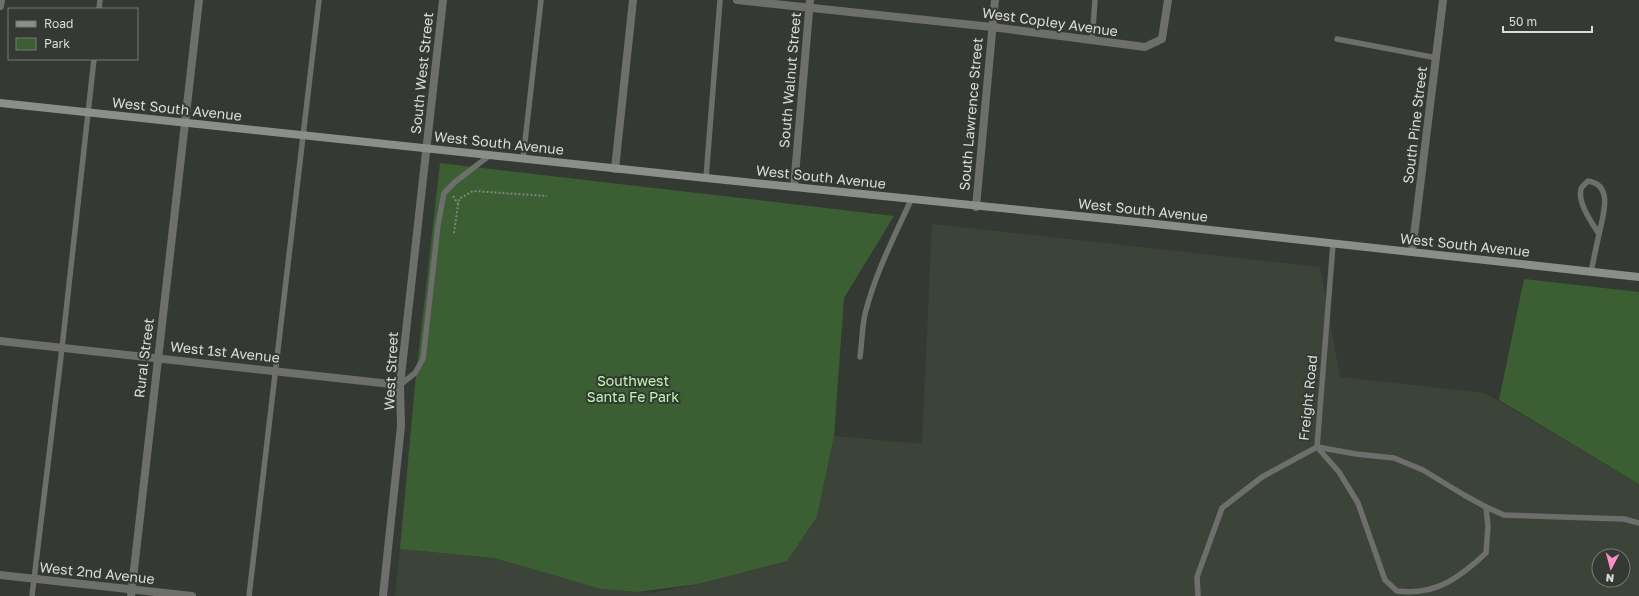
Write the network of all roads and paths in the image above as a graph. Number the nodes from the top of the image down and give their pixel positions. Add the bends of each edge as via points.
1 (1, 0) edge
2 (199, 0) edge
3 (318, 0) edge
4 (444, 0) edge
5 (541, 0) edge
6 (633, 0) edge
7 (720, 0) edge
8 (737, 0) edge
9 (995, 0) edge
10 (1095, 0) edge
11 (1168, 0) edge
12 (1443, 0) edge
13 (809, 4) edge
14 (0, 6) edge
15 (992, 26) junction
16 (1337, 39) dead end
17 (1092, 41) junction
18 (1437, 58) junction
19 (94, 60) edge
20 (0, 103) edge
21 (88, 112) junction
22 (185, 122) junction
23 (303, 135) junction
24 (427, 149) junction
25 (490, 156) junction
26 (523, 159) junction
27 (615, 169) junction
28 (706, 178) junction
29 (794, 187) junction
30 (452, 195) dead end
31 (547, 196) dead end
32 (911, 200) junction
33 (458, 204) junction
34 (976, 207) junction
35 (454, 233) dead end
36 (1599, 234) junction
37 (1333, 244) junction
38 (1412, 252) junction
39 (1591, 272) junction
40 (1639, 278) edge
41 (0, 340) edge
42 (62, 348) junction
43 (860, 357) dead end
44 (157, 358) junction
45 (277, 371) junction
46 (400, 385) junction
47 (1317, 447) junction
48 (1486, 507) junction
49 (1639, 523) edge
50 (0, 575) edge
51 (34, 579) junction
52 (131, 593) edge
53 (32, 596) edge
54 (192, 596) edge
55 (249, 596) edge
56 (383, 596) edge
57 (1198, 596) edge

1 - 14 street
2 - 22 street, Rural Street
3 - 23 lane
4 - 24 street, South West Street
5 - 26 lane
6 - 27 street
7 - 28 lane
8 - 13 street, West Copley Avenue
9 - 15 street, South Lawrence Street
10 - 17 lane
11 - 17 street, West Copley Avenue via 1162,39 1145,47
12 - 18 street, South Pine Street
13 - 15 street, West Copley Avenue
13 - 29 street, South Walnut Street
15 - 17 street, West Copley Avenue
15 - 34 street, South Lawrence Street
16 - 18 lane
18 - 38 street, South Pine Street
19 - 21 lane
20 - 21 main road, West South Avenue
21 - 22 main road, West South Avenue
21 - 42 lane
22 - 23 main road, West South Avenue
22 - 44 street, Rural Street
23 - 24 main road, West South Avenue
23 - 45 lane
24 - 25 main road, West South Avenue
24 - 46 street, West Street
25 - 26 main road, West South Avenue
25 - 46 lane via 444,193 423,359 415,373
26 - 27 main road, West South Avenue
27 - 28 main road, West South Avenue
28 - 29 main road, West South Avenue
29 - 32 main road, West South Avenue
30 - 33 path
31 - 33 path via 473,191 459,200
32 - 34 main road, West South Avenue
32 - 43 lane via 872,290 865,315
33 - 35 path
34 - 37 main road, West South Avenue
36 - 36 lane via 1604,194 1601,187 1588,181 1580,193 1583,205
36 - 39 lane
37 - 38 main road, West South Avenue
37 - 47 lane, Freight Road
38 - 39 main road, West South Avenue
39 - 40 main road, West South Avenue
41 - 42 street, West 1st Avenue
42 - 44 street, West 1st Avenue
42 - 51 lane
44 - 45 street, West 1st Avenue
44 - 52 street, Rural Street
45 - 46 street, West 1st Avenue
45 - 55 lane
46 - 56 street, West Street via 401,426
47 - 48 lane via 1394,458 1424,470
47 - 48 lane via 1339,472 1358,503 1385,580 1397,591 1427,591 1459,576 1486,553
47 - 57 lane, Freight Road via 1262,477 1222,508 1197,577
48 - 49 lane via 1504,515 1624,518
50 - 51 street, West 2nd Avenue
51 - 52 street, West 2nd Avenue
51 - 53 lane
52 - 54 street, West 2nd Avenue

